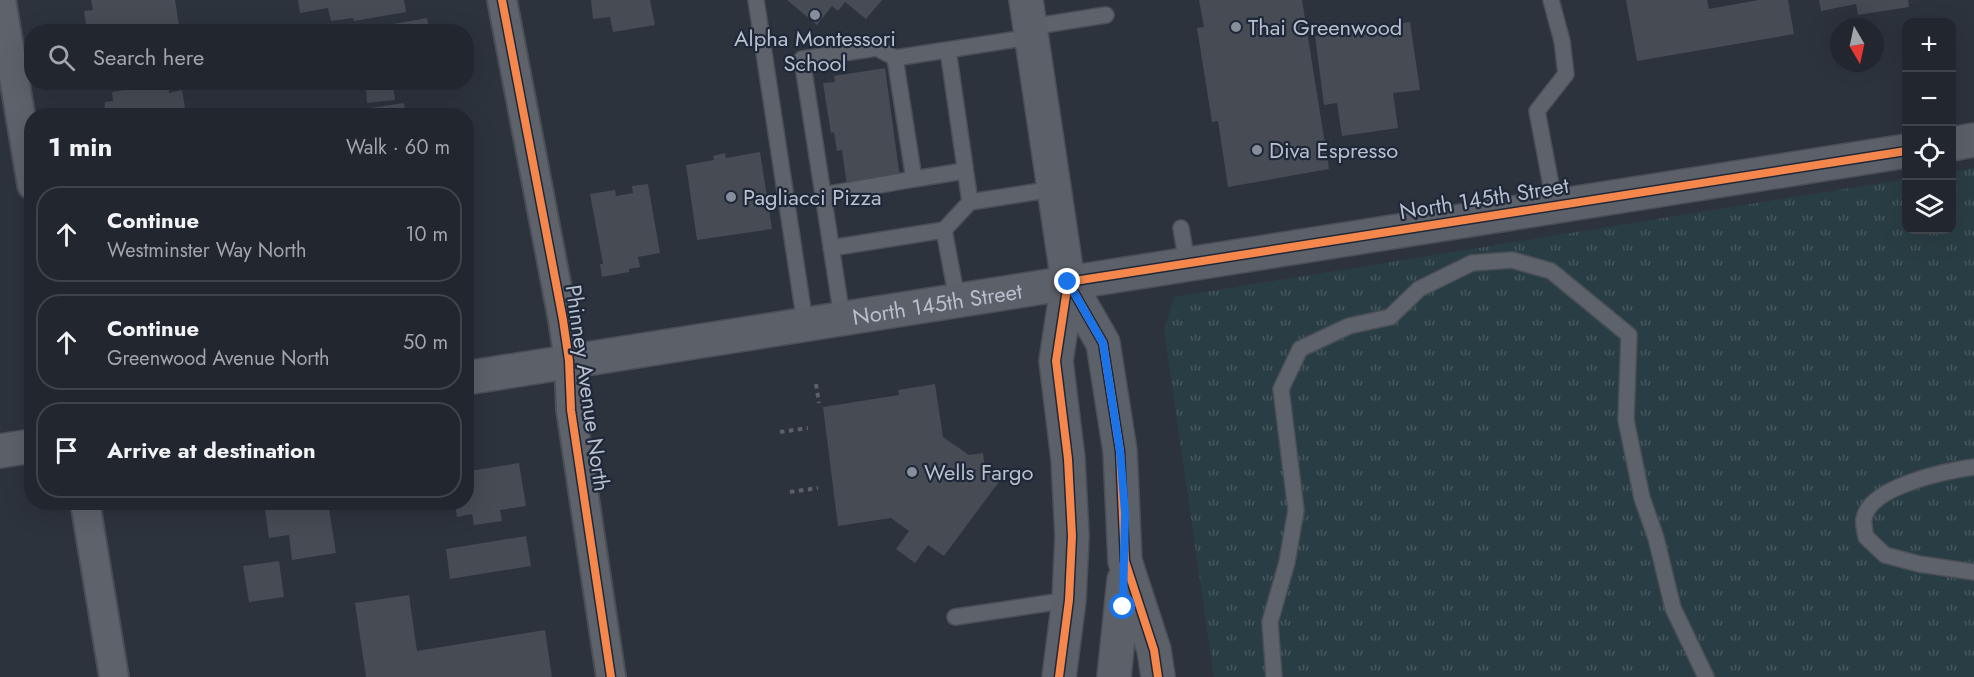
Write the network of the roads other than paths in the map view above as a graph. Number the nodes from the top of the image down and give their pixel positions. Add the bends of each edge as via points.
1 (1, 0) edge
2 (502, 0) edge
3 (756, 0) edge
4 (1551, 0) edge
5 (1106, 15) dead end
6 (1029, 21) edge
7 (948, 50) junction
8 (895, 58) junction
9 (24, 137) edge
10 (1974, 140) edge
11 (1956, 143) edge
12 (1902, 152) edge
13 (964, 171) junction
14 (914, 179) junction
15 (1054, 189) junction
16 (823, 195) junction
17 (970, 202) junction
18 (1555, 206) junction
19 (1181, 228) dead end
20 (944, 230) junction
21 (831, 248) junction
22 (1187, 264) junction
23 (1068, 282) junction
24 (957, 299) junction
25 (842, 317) junction
26 (806, 323) junction
27 (569, 361) junction
28 (474, 377) edge
29 (24, 447) edge
30 (0, 451) edge
31 (1974, 467) edge
32 (86, 510) edge
33 (1125, 561) junction
34 (1974, 572) edge
35 (1069, 600) junction
36 (955, 617) dead end
37 (114, 677) edge
38 (611, 677) edge
39 (1059, 677) edge
40 (1114, 677) edge
41 (1158, 677) edge
42 (1274, 677) edge
43 (1706, 677) edge

1 - 9 street
2 - 27 street, Phinney Avenue North
3 - 26 lane
4 - 18 lane via 1566,74 1537,111
5 - 6 lane
6 - 7 lane
6 - 15 main road
7 - 8 lane
7 - 13 lane
8 - 14 lane
8 - 16 lane via 877,48 802,59
10 - 11 main road
12 - 18 main road, North 145th Street
13 - 14 lane
13 - 17 lane
14 - 16 lane
15 - 17 lane
15 - 23 main road
16 - 21 lane
17 - 20 lane
18 - 22 main road, North 145th Street
19 - 22 lane
20 - 21 lane
20 - 24 lane
21 - 25 lane
22 - 23 main road, North 145th Street
23 - 24 main road, North 145th Street
23 - 33 main road via 1103,343 1120,451
23 - 35 main road via 1056,361 1071,501
24 - 25 main road, North 145th Street
25 - 26 main road, North 145th Street
26 - 27 main road, North 145th Street
27 - 28 main road, North 145th Street
27 - 38 street, Phinney Avenue North via 571,410
29 - 30 main road
31 - 34 lane via 1930,474 1875,500 1864,518 1866,537 1885,555
32 - 37 street
33 - 40 main road
33 - 41 main road via 1154,650
35 - 36 lane
35 - 39 main road
42 - 43 lane via 1270,622 1296,510 1281,389 1300,349 1349,326 1390,317 1419,289 1472,263 1512,260 1551,271 1629,335 1626,420 1642,498 1673,608

